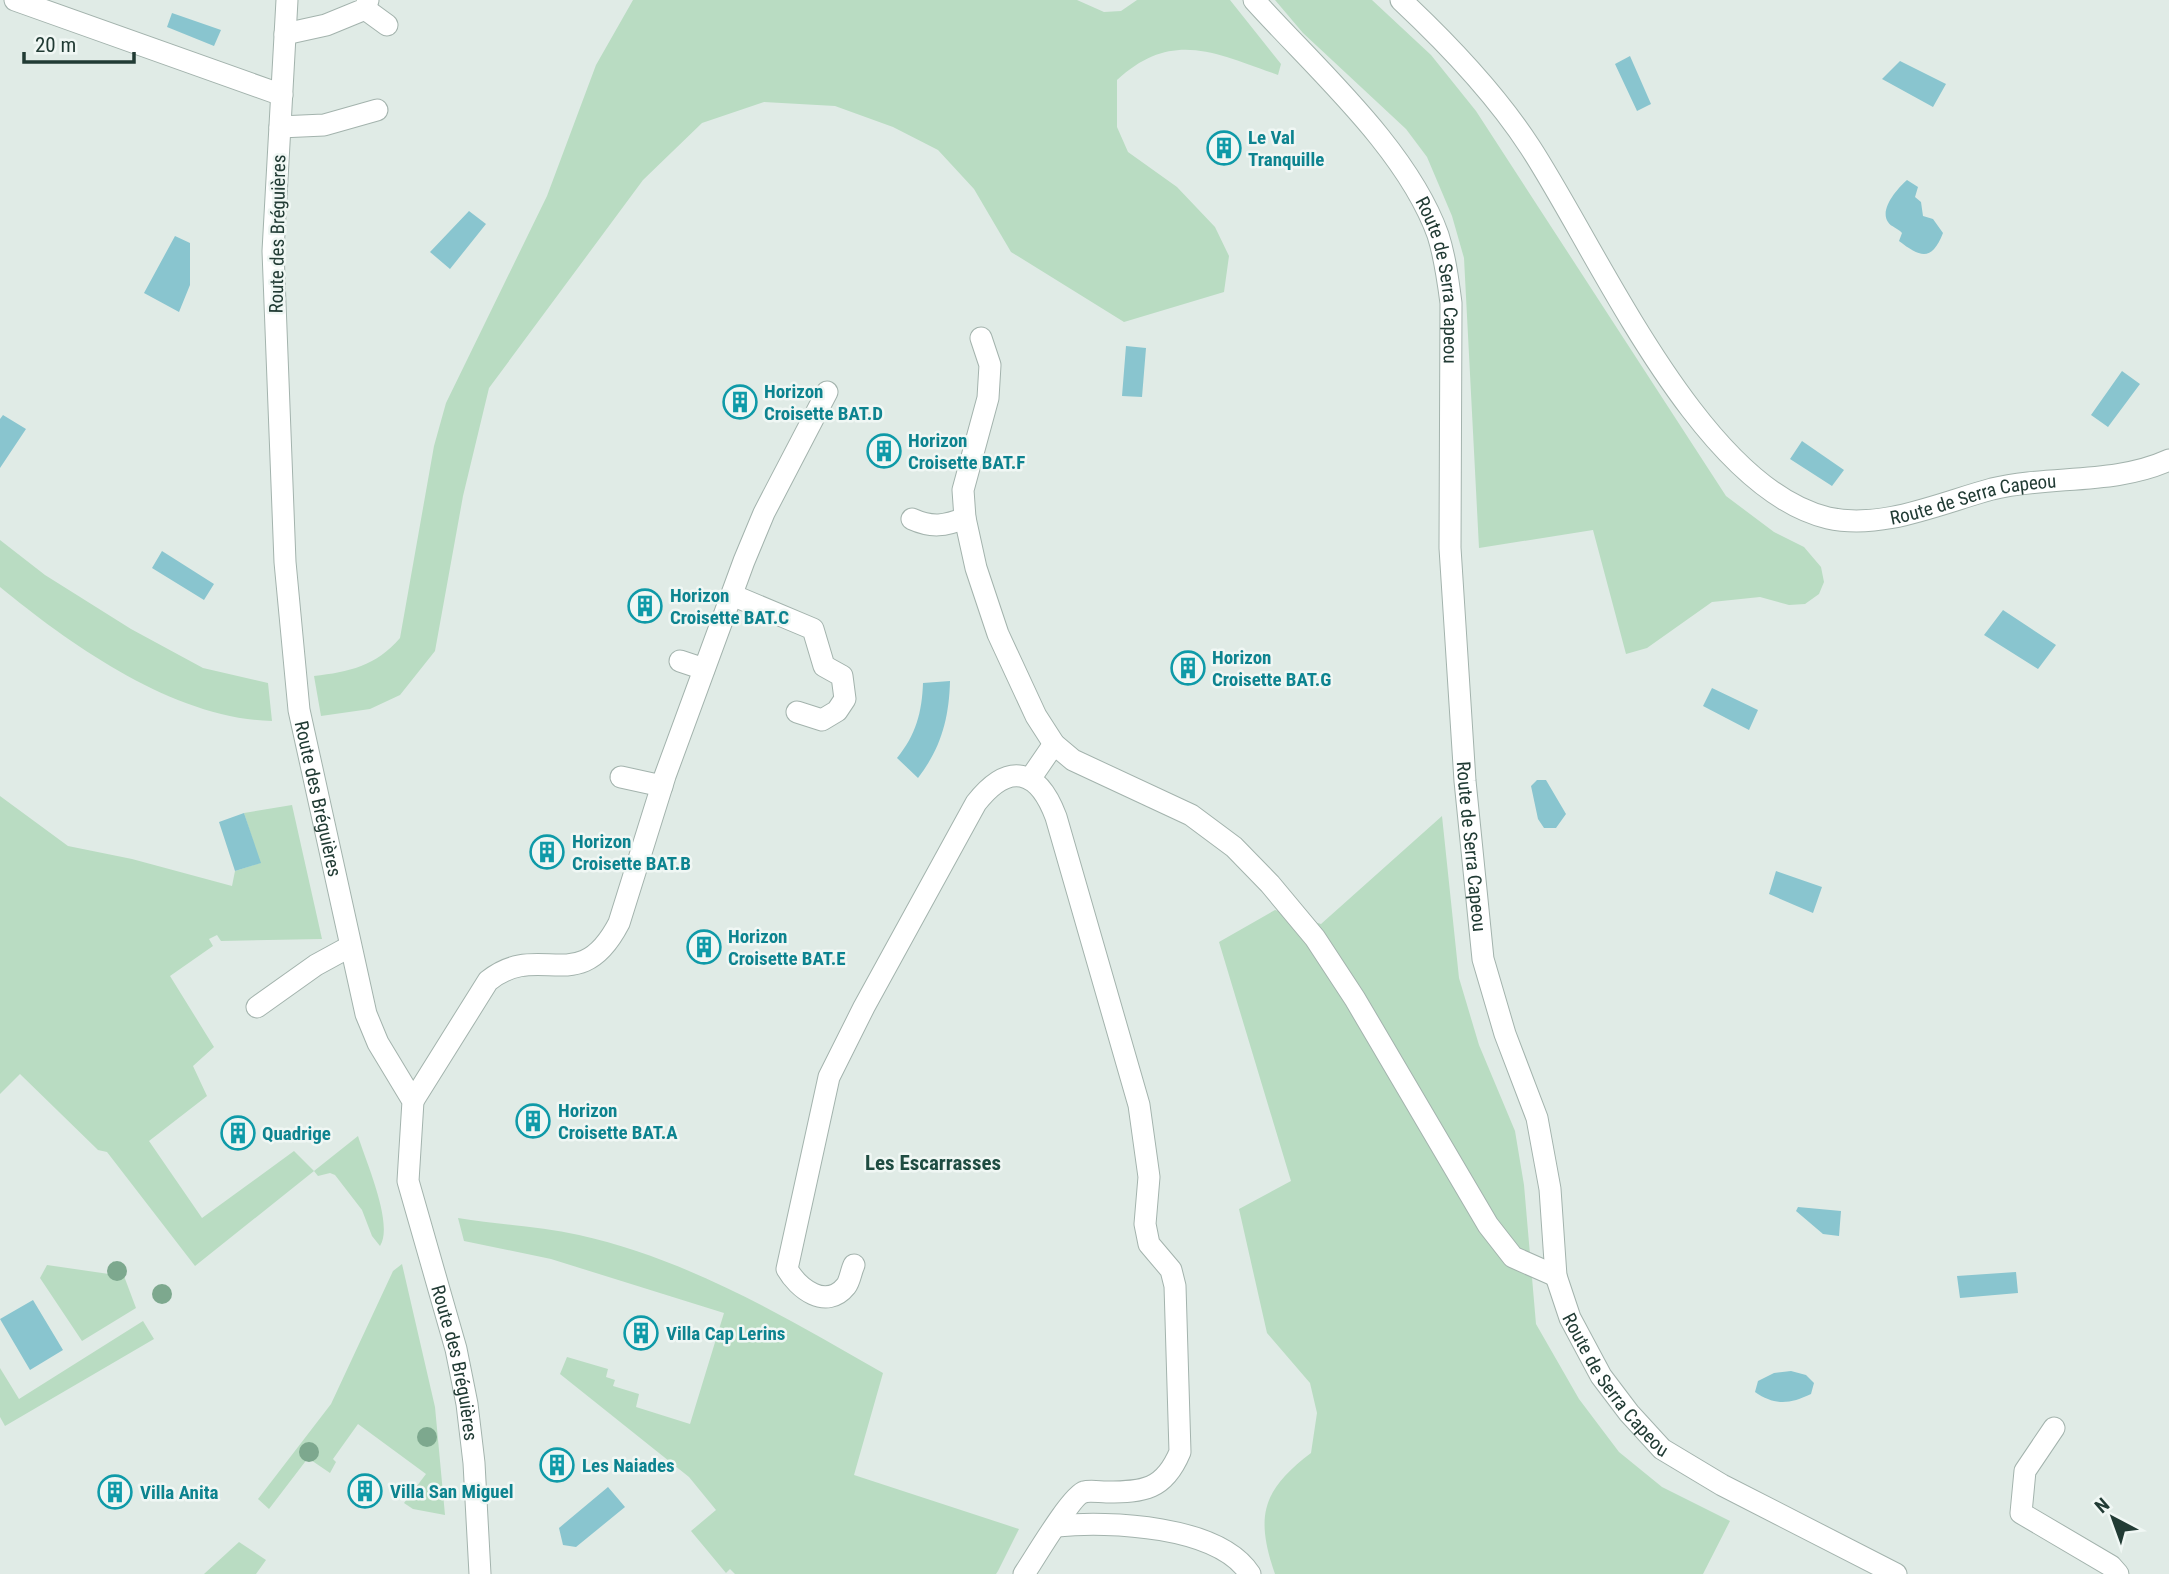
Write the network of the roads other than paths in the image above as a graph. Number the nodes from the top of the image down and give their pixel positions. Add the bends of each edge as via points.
1 (15, 0) edge
2 (287, 0) edge
3 (1254, 0) edge
4 (1401, 0) edge
5 (366, 5) edge
6 (387, 25) dead end
7 (285, 34) junction
8 (282, 96) junction
9 (377, 110) dead end
10 (280, 127) junction
11 (981, 338) dead end
12 (827, 392) dead end
13 (2169, 460) edge
14 (965, 518) junction
15 (912, 519) dead end
16 (732, 595) junction
17 (680, 661) dead end
18 (704, 669) junction
19 (797, 712) dead end
20 (1054, 744) junction
21 (621, 777) dead end
22 (1030, 779) junction
23 (662, 786) junction
24 (349, 947) junction
25 (257, 1007) dead end
26 (413, 1101) junction
27 (854, 1265) dead end
28 (1556, 1276) junction
29 (2054, 1428) dead end
30 (1057, 1526) junction
31 (480, 1574) edge
32 (1024, 1574) edge
33 (1250, 1574) edge
34 (1896, 1574) edge
35 (2119, 1574) edge

1 - 8 street
2 - 7 street, Route des Bréguières
3 - 28 street, Route de Serra Capeou via 1385,144 1413,184 1437,233 1446,265 1451,303 1450,548 1465,781 1483,959 1537,1118 1550,1189
4 - 13 street, Route de Serra Capeou via 1495,98 1530,146 1664,371 1710,434 1747,473 1791,506 1828,518 1866,522 1994,489 2091,479
5 - 6 street
5 - 7 street via 326,24
7 - 8 street, Route des Bréguières
8 - 10 street, Route des Bréguières
9 - 10 street via 324,125
10 - 24 street, Route des Bréguières via 273,250 285,562 299,710
11 - 14 street via 990,365 988,398 964,490
12 - 16 street via 772,475
14 - 15 street via 945,526
14 - 20 street via 998,634
16 - 18 street
16 - 19 street via 813,629 824,666 842,676 845,699 837,711 822,720
17 - 18 street
18 - 23 street
20 - 22 street
20 - 28 street via 1073,760 1191,815 1234,847 1270,884 1355,999 1489,1225 1513,1257
21 - 23 street
22 - 27 street via 1011,775 993,782 976,803 829,1077 787,1269 795,1284 811,1295 829,1296 846,1286
22 - 30 street via 1047,792 1056,817 1139,1105 1149,1177 1145,1224 1149,1244 1171,1270 1175,1286 1180,1452 1173,1469 1153,1487 1139,1492 1084,1492 1069,1502
23 - 26 street via 619,923 601,951 574,967 528,963 497,973 478,993
24 - 25 street
24 - 26 street, Route des Bréguières via 378,1043
26 - 31 street, Route des Bréguières via 408,1181 467,1404
28 - 34 street, Route de Serra Capeou via 1570,1318 1601,1376 1662,1449
29 - 35 street via 2025,1471 2021,1513
30 - 32 street
30 - 33 street via 1097,1522 1158,1530 1228,1552

